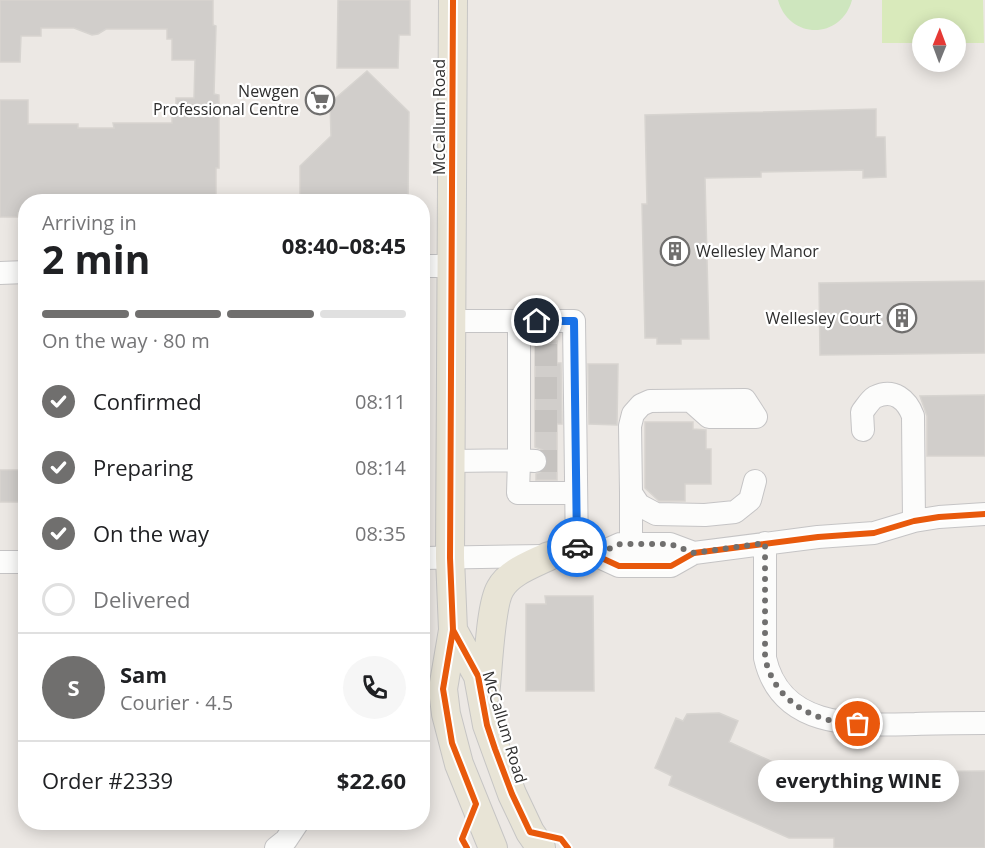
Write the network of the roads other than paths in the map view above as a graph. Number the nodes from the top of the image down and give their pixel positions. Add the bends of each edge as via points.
1 (453, 0) edge
2 (430, 266) edge
3 (453, 266) junction
4 (18, 272) edge
5 (0, 273) edge
6 (452, 321) junction
7 (519, 321) junction
8 (546, 355) junction
9 (546, 388) junction
10 (756, 417) dead end
11 (546, 421) junction
12 (863, 430) dead end
13 (450, 461) junction
14 (547, 461) junction
15 (755, 481) dead end
16 (576, 492) junction
17 (631, 494) junction
18 (985, 514) edge
19 (914, 521) junction
20 (765, 543) junction
21 (631, 544) junction
22 (694, 553) junction
23 (586, 555) junction
24 (549, 556) junction
25 (436, 558) edge
26 (0, 562) edge
27 (18, 562) edge
28 (453, 630) junction
29 (484, 704) junction
30 (985, 723) edge
31 (293, 830) edge
32 (276, 848) edge
33 (493, 848) edge
34 (541, 848) edge

1 - 3 main road, McCallum Road
2 - 3 street
3 - 6 main road, McCallum Road
4 - 5 street
6 - 7 street
6 - 13 main road, McCallum Road
7 - 8 street
7 - 8 street via 574,321
8 - 9 street
8 - 9 street
9 - 11 street
9 - 11 street
10 - 17 street via 745,400 650,400 641,405 630,426
11 - 14 street
11 - 14 street
12 - 19 street via 862,412 874,398 901,397 908,404 913,416
13 - 14 street
13 - 25 main road, McCallum Road
14 - 16 street
14 - 16 street via 518,493
15 - 17 street via 750,500 735,512 656,514 639,505
16 - 23 street
17 - 21 street
18 - 19 street
19 - 20 street via 874,533
20 - 22 street
20 - 30 street via 765,658 769,675 787,700 811,714 841,723
21 - 22 street via 670,544
21 - 23 street
22 - 23 street via 671,566 619,566
23 - 24 street
24 - 25 street
24 - 29 main road via 519,571 500,589
25 - 28 main road, McCallum Road
26 - 27 street
28 - 29 main road, McCallum Road via 478,676
28 - 33 main road, McCallum Road via 442,689 446,714 459,764
29 - 34 main road, McCallum Road via 512,794
31 - 32 street

